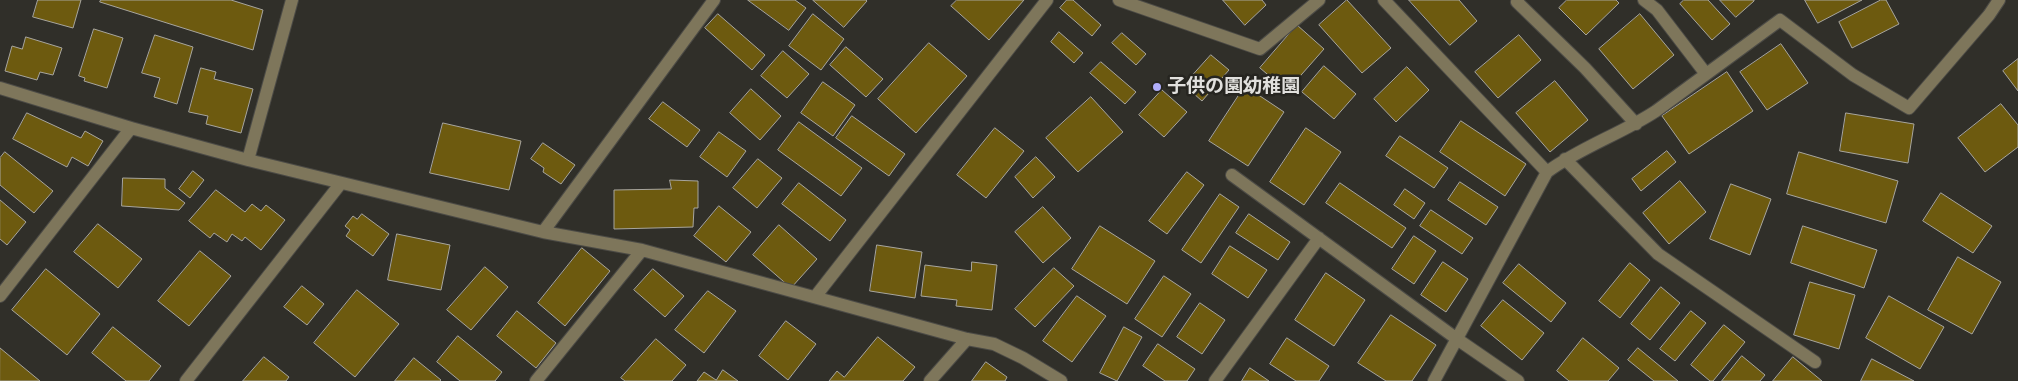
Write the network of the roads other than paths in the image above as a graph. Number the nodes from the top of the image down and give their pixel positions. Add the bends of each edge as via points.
1 (292, 0) edge
2 (714, 0) edge
3 (1047, 0) edge
4 (1119, 0) edge
5 (1319, 0) edge
6 (1384, 0) edge
7 (1644, 0) edge
8 (1999, 0) edge
9 (1518, 1) edge
10 (1706, 74) junction
11 (0, 88) edge
12 (1636, 124) junction
13 (131, 128) junction
14 (1565, 159) junction
15 (248, 160) junction
16 (1547, 172) junction
17 (1232, 175) dead end
18 (341, 183) junction
19 (543, 232) junction
20 (1319, 238) junction
21 (642, 250) junction
22 (0, 296) edge
23 (815, 297) junction
24 (967, 339) junction
25 (1457, 339) junction
26 (1815, 362) dead end
27 (186, 381) edge
28 (536, 381) edge
29 (930, 381) edge
30 (1061, 381) edge
31 (1216, 381) edge
32 (1434, 381) edge
33 (1518, 381) edge

1 - 15 street
2 - 19 street
3 - 23 street
4 - 5 street via 1260,49
6 - 16 street
7 - 10 street via 1657,10
8 - 10 street via 1989,16 1909,108 1853,75 1780,20
9 - 12 street
10 - 12 street
11 - 13 street
12 - 14 street
13 - 15 street
13 - 22 street
14 - 16 street
14 - 26 street via 1658,254
15 - 18 street
16 - 25 street
17 - 20 street
18 - 19 street
18 - 27 street
19 - 21 street
20 - 25 street
20 - 31 street
21 - 23 street
21 - 28 street
23 - 24 street
24 - 29 street
24 - 30 street via 994,344
25 - 32 street
25 - 33 street

